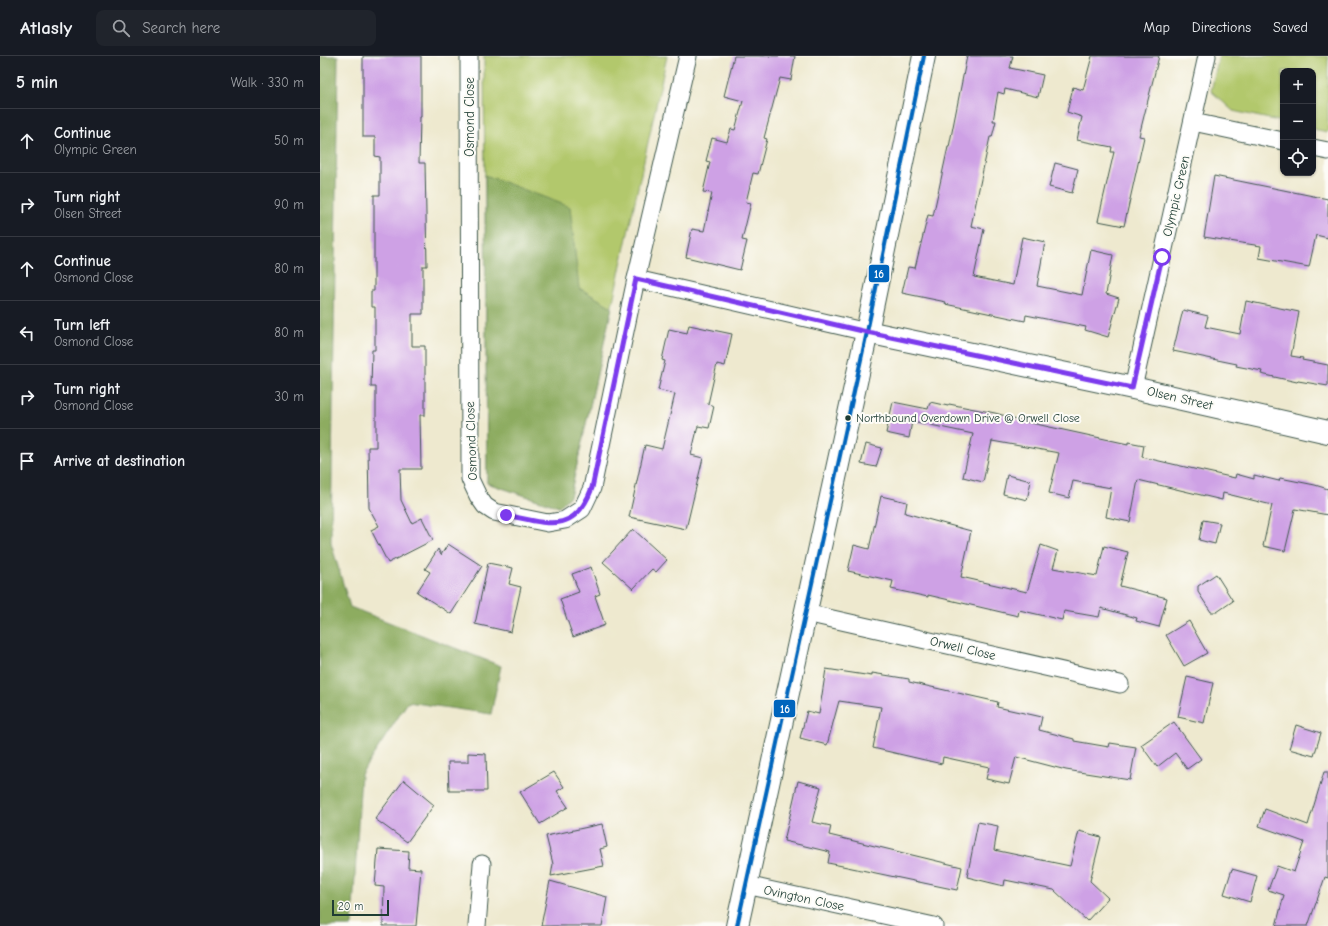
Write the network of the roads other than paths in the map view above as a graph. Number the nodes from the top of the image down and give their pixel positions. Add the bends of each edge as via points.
1 (469, 56) edge
2 (688, 56) edge
3 (924, 56) edge
4 (1207, 56) edge
5 (1193, 122) junction
6 (1280, 140) edge
7 (1316, 149) edge
8 (1328, 151) edge
9 (636, 279) junction
10 (867, 332) junction
11 (1132, 388) junction
12 (1328, 432) edge
13 (806, 613) junction
14 (1120, 684) dead end
15 (482, 864) dead end
16 (746, 885) junction
17 (476, 926) edge
18 (737, 926) edge
19 (934, 926) edge

1 - 9 street, Osmond Close via 470,471 473,488 485,506 494,512 548,523 565,520 582,509 592,488
2 - 9 street, Osmond Close
3 - 10 street
4 - 5 street, Olympic Green
5 - 6 street
5 - 11 street, Olympic Green
7 - 8 street
9 - 10 street
10 - 11 street, Olsen Street
10 - 13 street
11 - 12 street, Olsen Street
13 - 14 street, Orwell Close
13 - 16 street
15 - 17 street
16 - 18 street
16 - 19 street, Ovington Close

